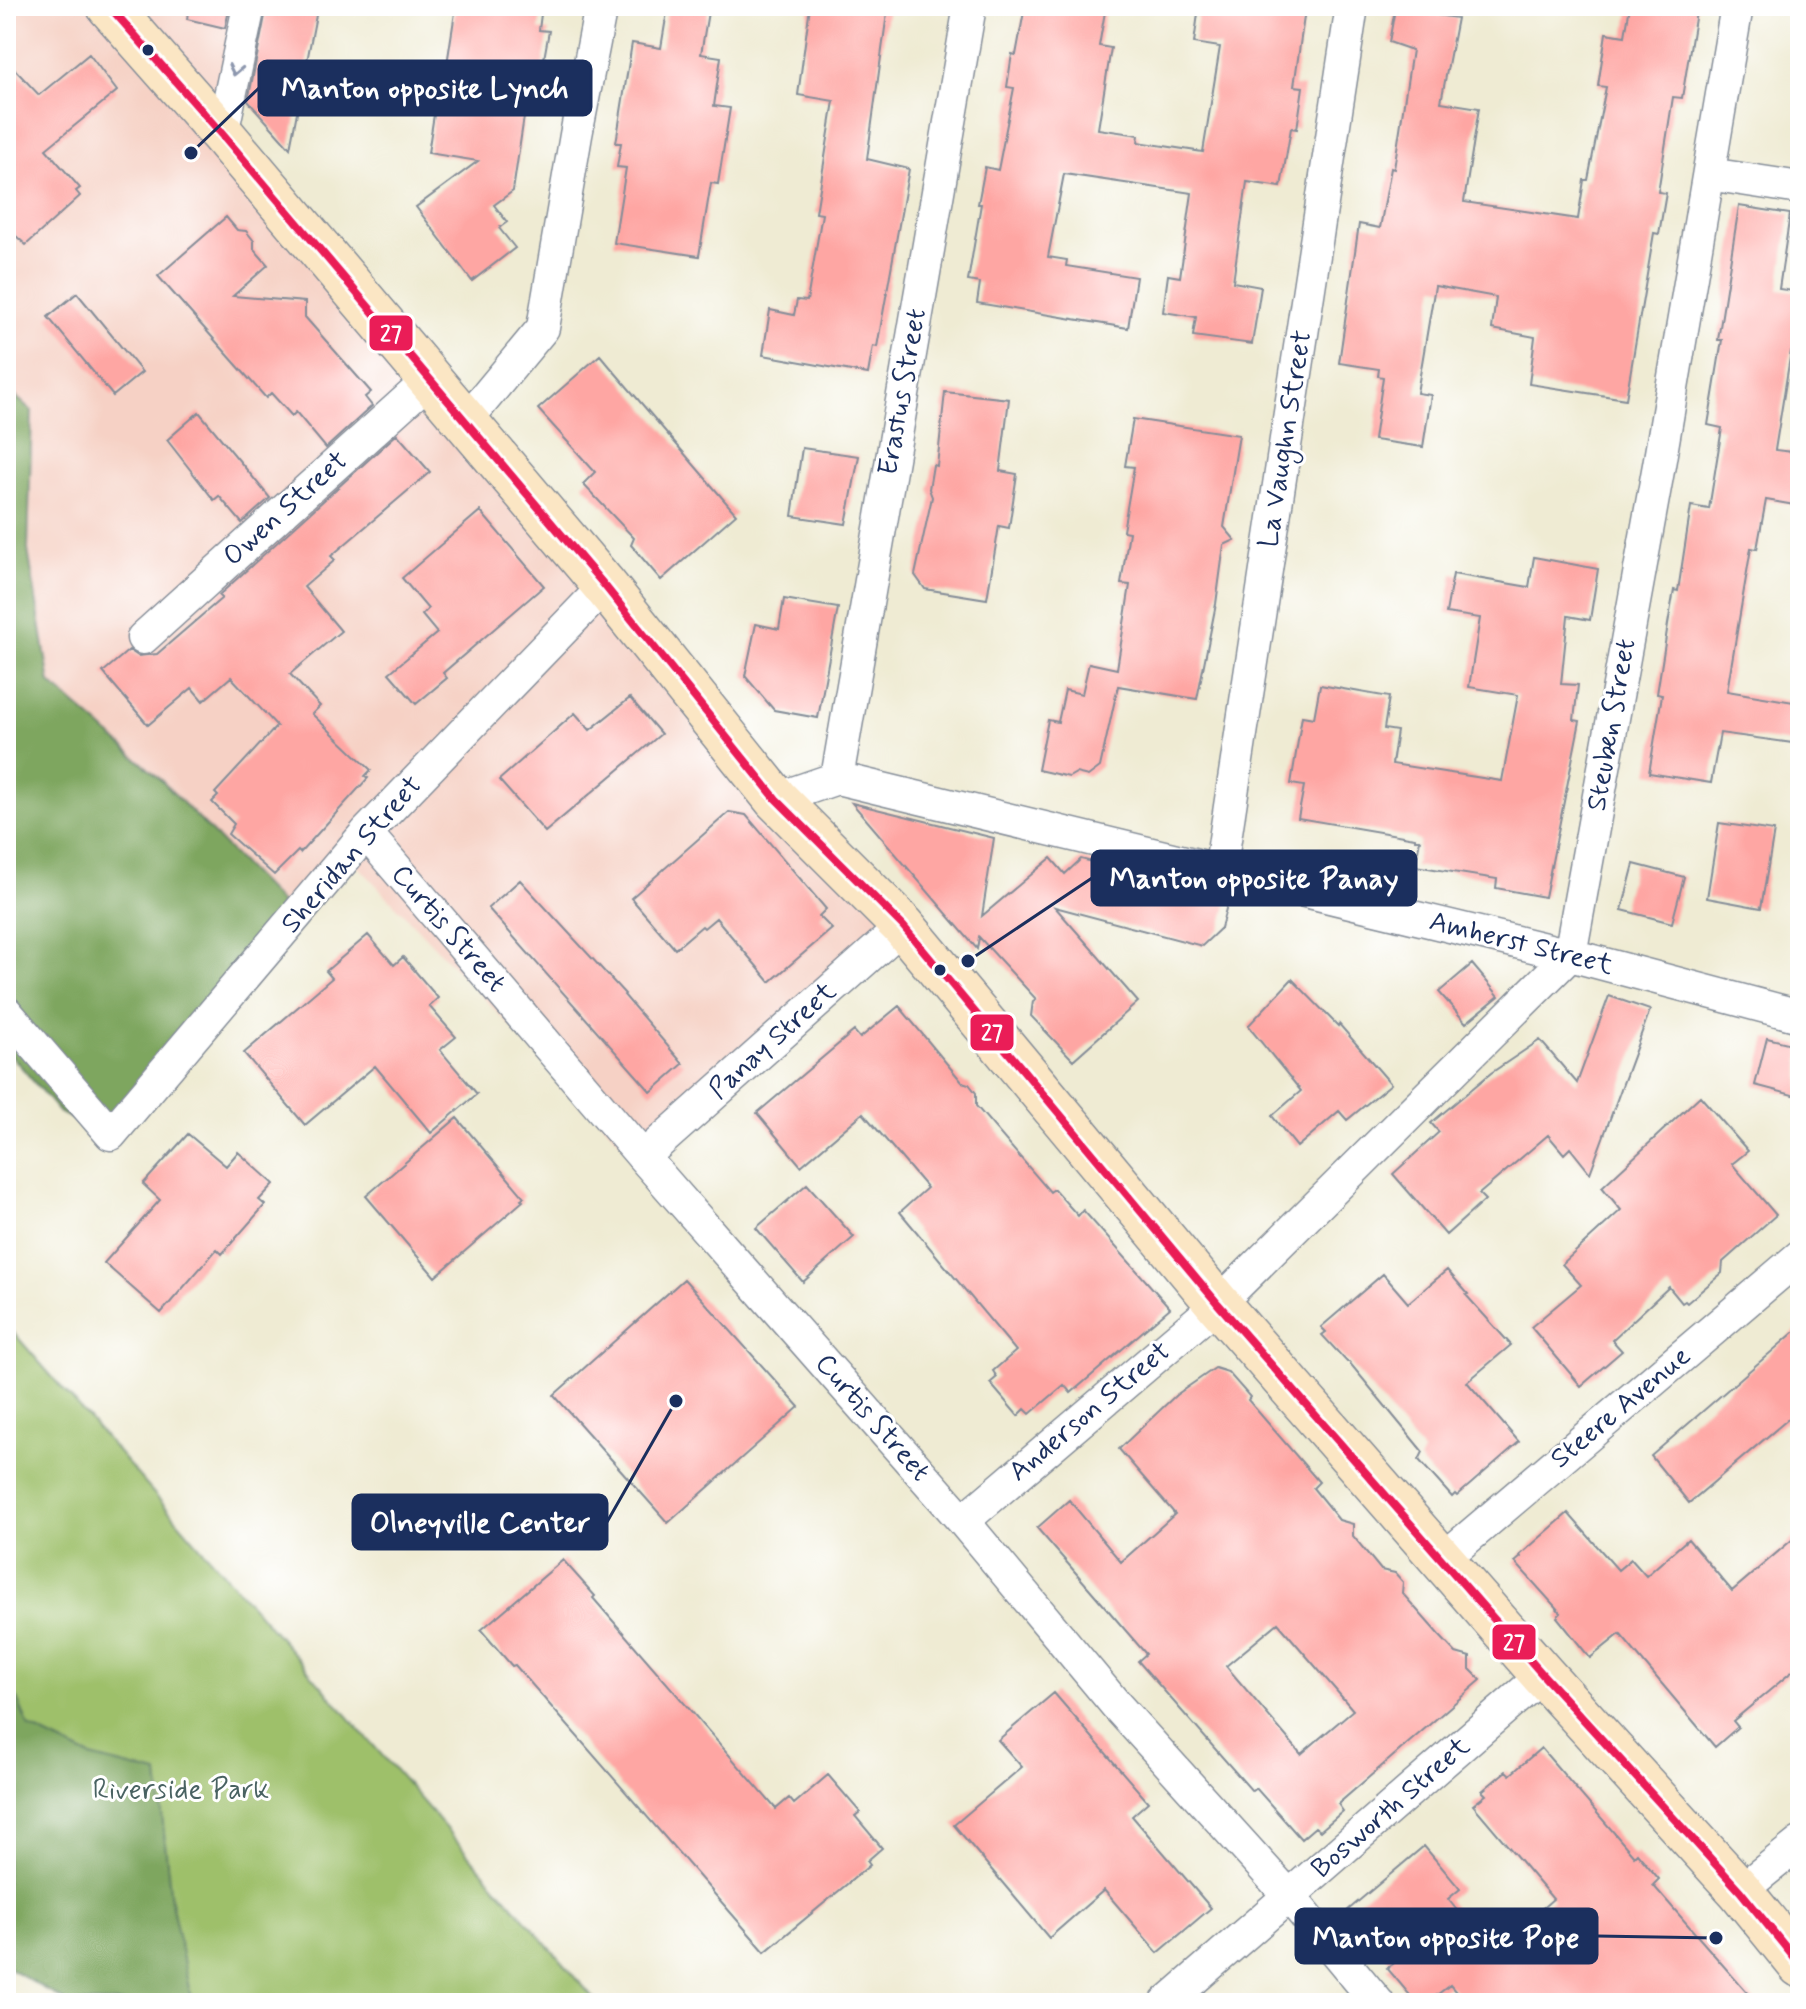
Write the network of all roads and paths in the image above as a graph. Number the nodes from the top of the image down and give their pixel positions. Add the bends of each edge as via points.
1 (109, 6) edge
2 (249, 6) edge
3 (601, 6) edge
4 (970, 6) edge
5 (1352, 6) edge
6 (1737, 6) edge
7 (222, 134) junction
8 (1709, 174) junction
9 (1800, 188) edge
10 (428, 381) junction
11 (464, 423) junction
12 (605, 586) junction
13 (143, 638) dead end
14 (837, 778) junction
15 (776, 799) junction
16 (366, 833) junction
17 (1220, 872) junction
18 (903, 926) junction
19 (1570, 955) junction
20 (6, 1012) edge
21 (1800, 1016) edge
22 (643, 1157) junction
23 (1800, 1256) edge
24 (1218, 1304) junction
25 (963, 1521) junction
26 (1443, 1559) junction
27 (1543, 1675) junction
28 (1800, 1843) edge
29 (1740, 1891) junction
30 (1290, 1897) junction
31 (1800, 1965) edge
32 (1166, 2003) edge
33 (1378, 2003) edge

1 - 7 main road
2 -> 7 street
3 - 11 street via 543,328
4 - 14 street, Erastus Street
5 - 17 street, La Vaughn Street
6 - 8 street, Steuben Street
7 - 10 main road
8 - 9 street
8 - 19 street, Steuben Street
10 - 11 main road
10 - 13 street, Owen Street
11 - 12 main road
12 - 15 main road
12 - 16 street, Sheridan Street
14 - 15 street
14 - 17 street, Amherst Street
15 - 18 main road
16 - 20 street, Sheridan Street via 111,1134
16 - 22 street, Curtis Street
17 - 19 street, Amherst Street
18 - 22 street, Panay Street
18 - 24 main road
19 - 21 street, Amherst Street
19 - 24 street
22 - 25 street, Curtis Street
23 - 26 street, Steere Avenue
24 - 25 street, Anderson Street
24 - 26 main road
25 - 30 street, Curtis Street via 1117,1706
26 - 27 main road
27 - 29 main road
27 - 30 street, Bosworth Street
28 - 29 street
29 - 31 main road
30 - 32 street, Bosworth Street
30 - 33 street, Curtis Street

